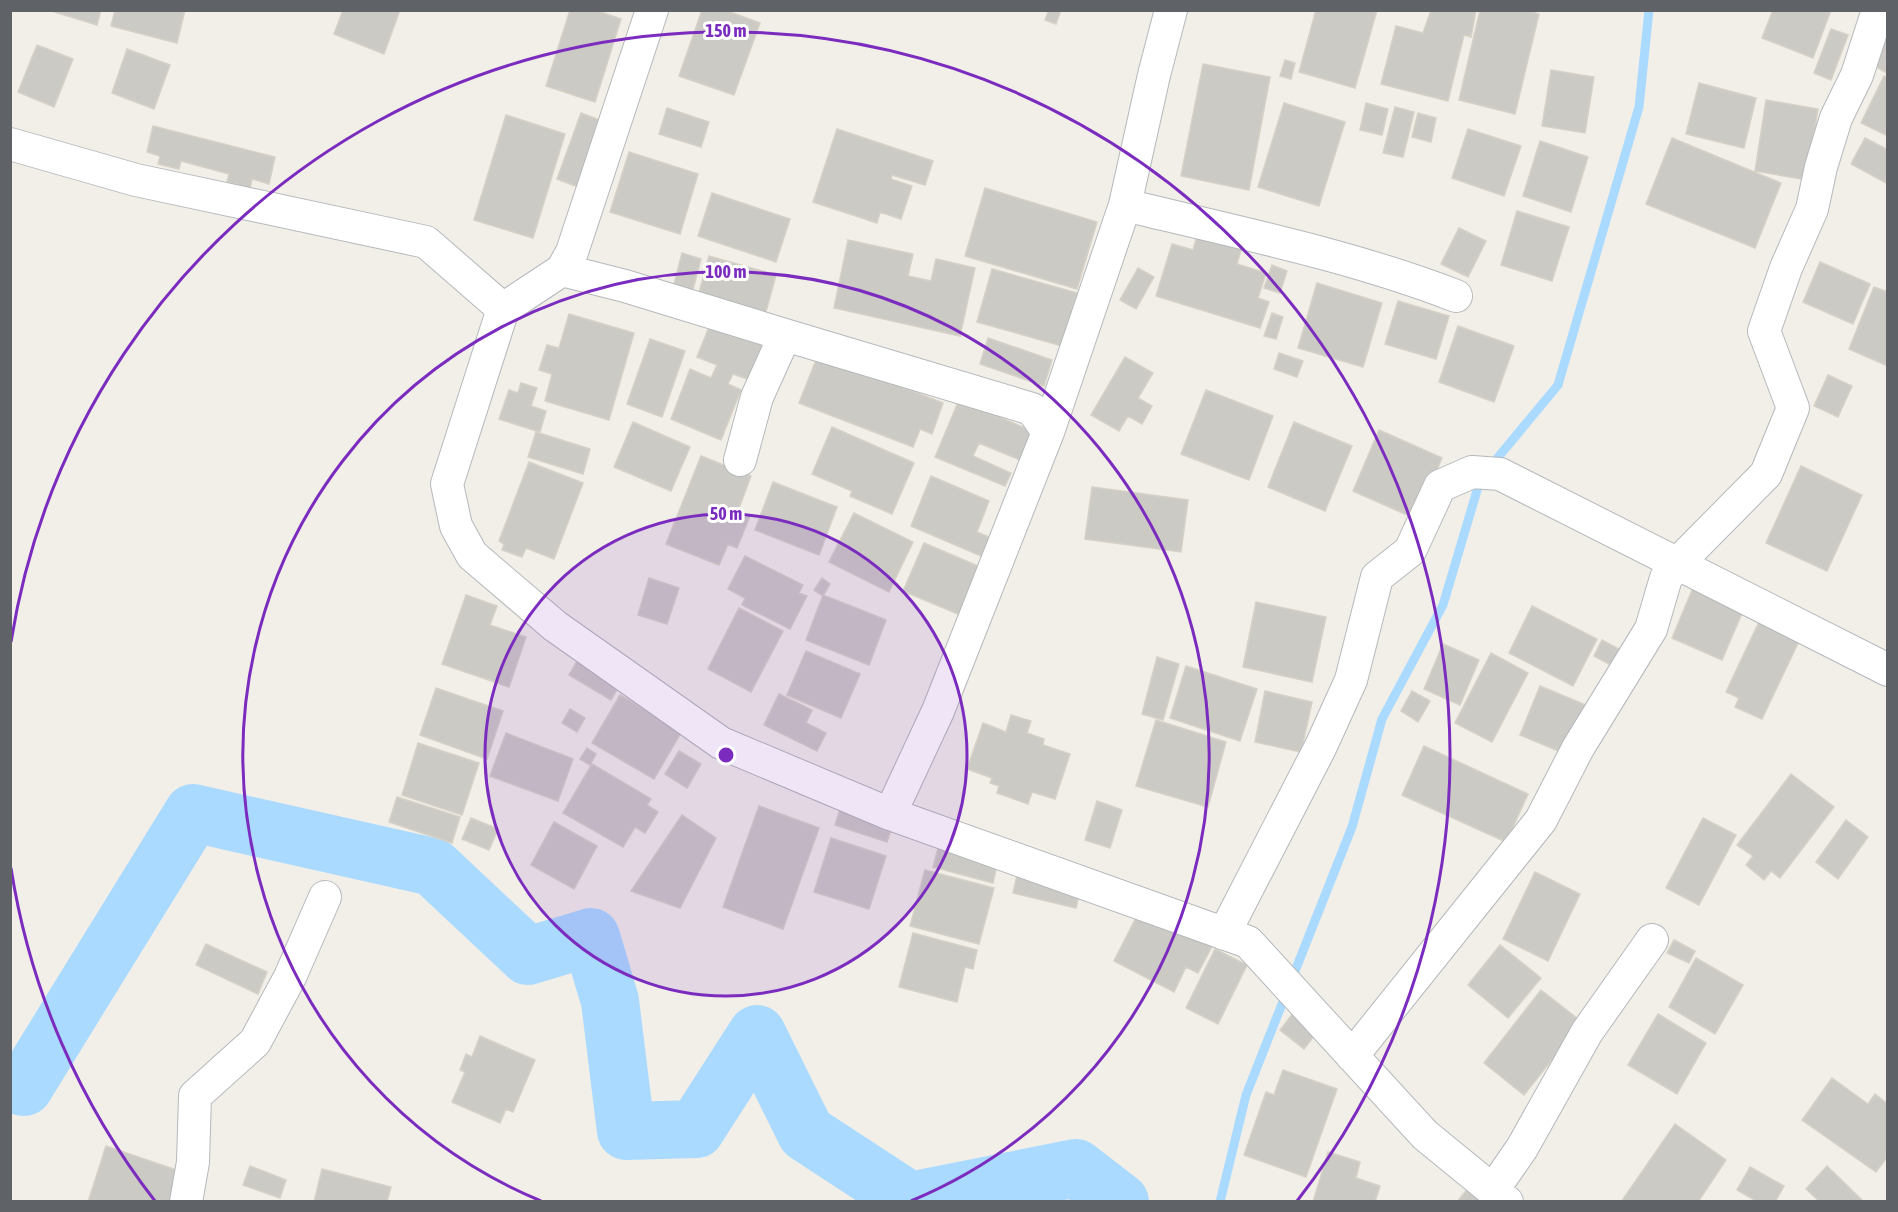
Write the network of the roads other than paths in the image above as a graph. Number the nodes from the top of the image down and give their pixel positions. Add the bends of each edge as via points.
1 (652, 10) edge
2 (1171, 10) edge
3 (1878, 10) edge
4 (10, 144) edge
5 (1125, 205) junction
6 (562, 270) junction
7 (1456, 296) dead end
8 (503, 309) junction
9 (785, 335) junction
10 (1048, 432) junction
11 (740, 460) dead end
12 (1677, 564) junction
13 (1887, 670) edge
14 (890, 814) junction
15 (325, 897) dead end
16 (1224, 934) junction
17 (1652, 939) dead end
18 (1352, 1056) junction
19 (1500, 1196) edge
20 (186, 1202) edge

1 - 6 street via 572,252
2 - 5 street
3 - 12 street via 1857,75 1836,118 1812,209 1764,331 1793,408 1766,474
4 - 8 street via 136,180 426,243
5 - 7 street via 1410,278
5 - 10 street
6 - 8 street
6 - 9 street
8 - 14 street via 447,484 456,526 472,555 555,626 721,743
9 - 10 street via 1032,409
9 - 11 street via 757,397
10 - 14 street via 938,711
12 - 13 street
12 - 16 street via 1486,473 1440,486 1410,551 1377,577 1351,680
12 - 18 street via 1666,578 1651,629 1578,748 1541,820
14 - 16 street
15 - 20 street via 290,977 255,1042 195,1096 193,1162
16 - 18 street via 1248,942
17 - 19 street via 1587,1032 1522,1148
18 - 19 street via 1425,1135

